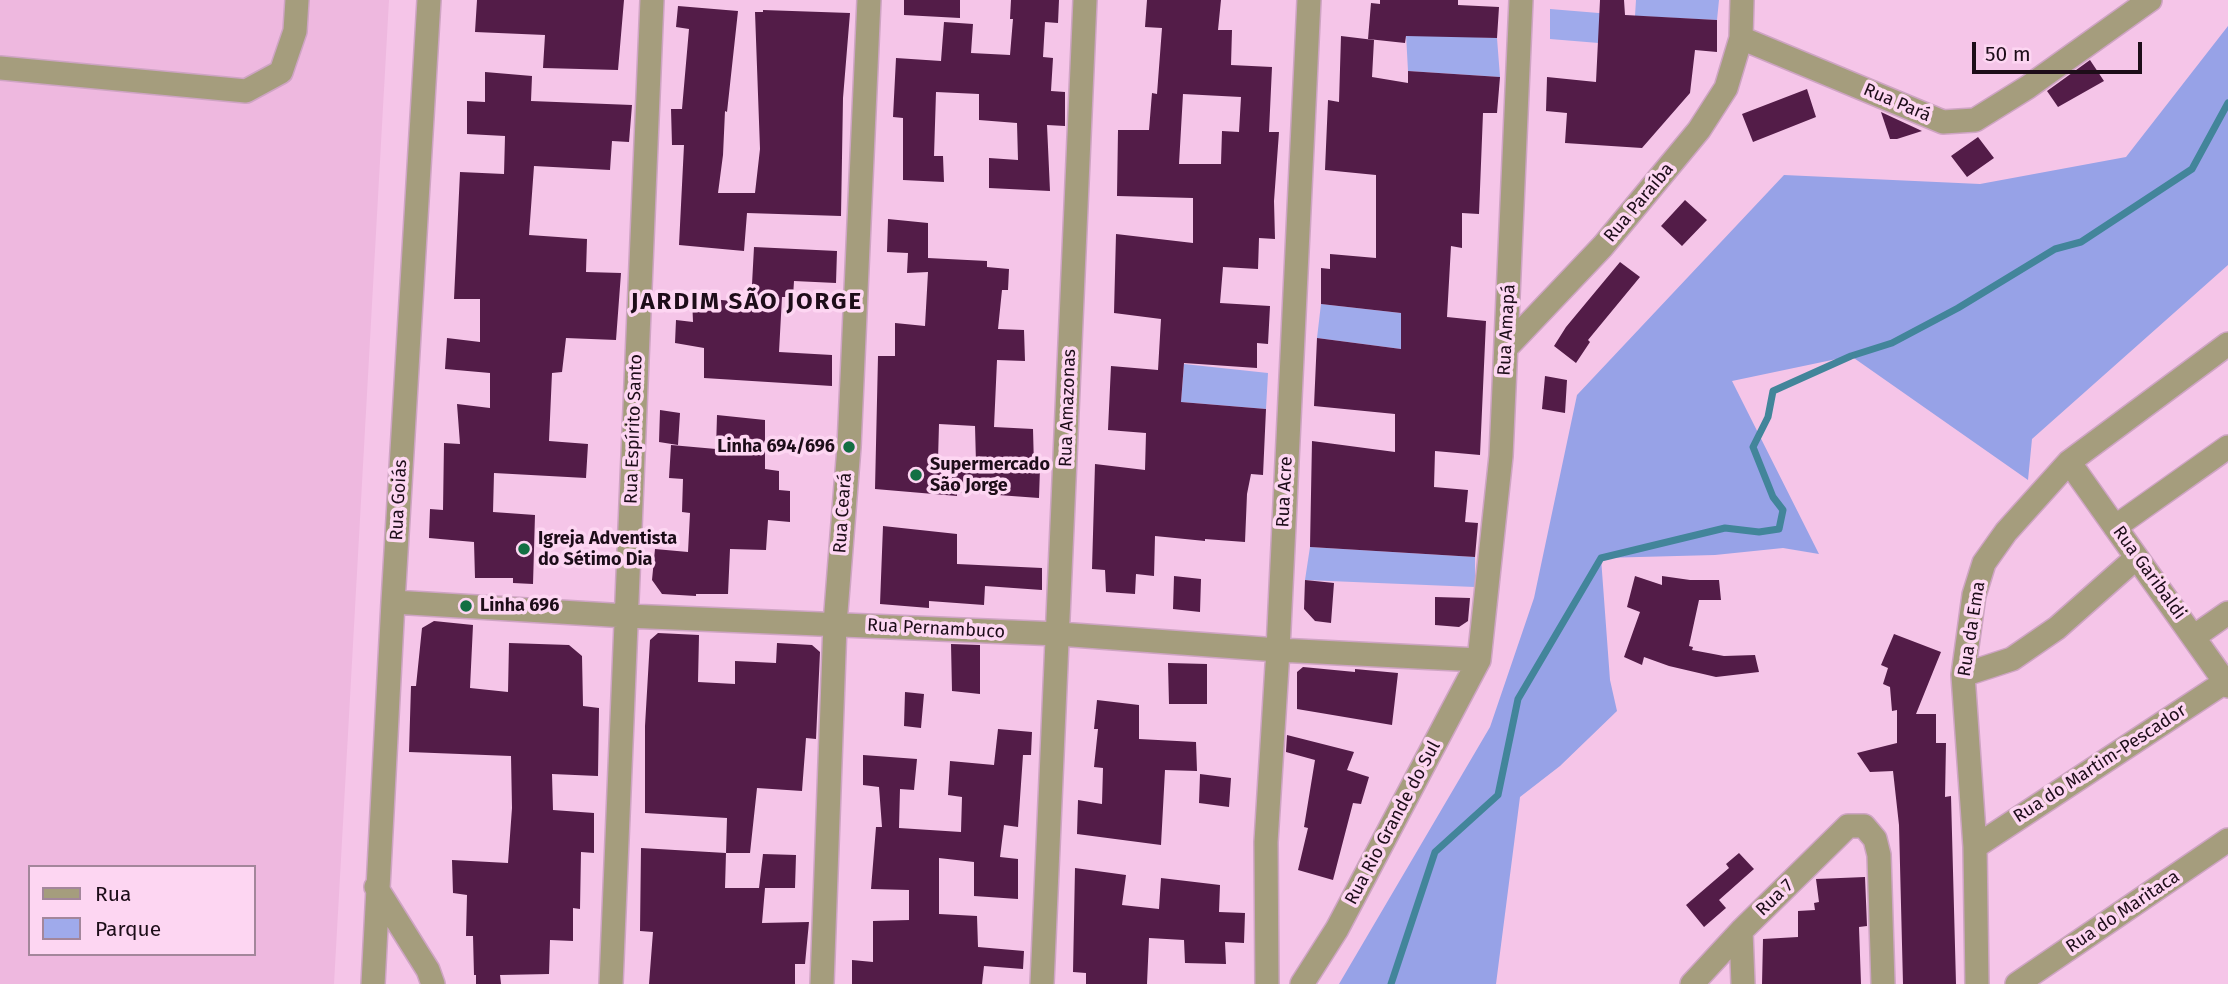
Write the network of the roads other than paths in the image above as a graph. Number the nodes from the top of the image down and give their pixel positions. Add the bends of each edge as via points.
1 (297, 0) edge
2 (429, 0) edge
3 (652, 0) edge
4 (869, 0) edge
5 (1085, 0) edge
6 (1309, 0) edge
7 (1521, 0) edge
8 (1742, 0) edge
9 (2150, 0) edge
10 (1741, 38) junction
11 (0, 68) edge
12 (2228, 344) edge
13 (1506, 348) junction
14 (2228, 447) edge
15 (2069, 462) junction
16 (2115, 527) junction
17 (2136, 558) junction
18 (393, 602) junction
19 (2228, 613) edge
20 (626, 616) junction
21 (835, 624) junction
22 (1059, 634) junction
23 (2195, 636) junction
24 (1278, 650) junction
25 (1479, 660) junction
26 (1963, 675) junction
27 (2227, 684) edge
28 (2228, 839) edge
29 (1975, 847) junction
30 (376, 887) junction
31 (1741, 931) junction
32 (373, 984) edge
33 (433, 984) edge
34 (611, 984) edge
35 (822, 984) edge
36 (1042, 984) edge
37 (1267, 984) edge
38 (1302, 984) edge
39 (1692, 984) edge
40 (1743, 984) edge
41 (1883, 984) edge
42 (1977, 984) edge
43 (2017, 984) edge

1 - 11 street via 295,31 282,72 246,91
2 - 18 street, Rua Goiás
3 - 20 street, Rua Espírito Santo
4 - 21 street, Rua Ceará via 849,447
5 - 22 street, Rua Amazonas
6 - 24 street, Rua Acre
7 - 13 street, Rua Amapá
8 - 10 street, Rua Paraíba
9 - 10 street, Rua Pará via 1975,120 1943,122
10 - 13 street, Rua Paraíba via 1726,88 1699,130 1603,246
12 - 15 street, Rua da Ema
13 - 25 street, Rua Amapá
14 - 16 street
15 - 16 street, Rua Garibaldi
15 - 26 street, Rua da Ema via 1984,563 1974,595
16 - 17 street, Rua Garibaldi
17 - 23 street, Rua Garibaldi
17 - 26 street via 2057,628 2012,659
18 - 20 street, Rua Pernambuco
18 - 30 street, Rua Goiás
19 - 23 street
20 - 21 street, Rua Pernambuco
20 - 34 street, Rua Espírito Santo
21 - 22 street, Rua Pernambuco
21 - 35 street, Rua Ceará
22 - 24 street, Rua Pernambuco
22 - 36 street, Rua Amazonas
23 - 27 street, Rua Garibaldi
24 - 25 street, Rua Pernambuco
24 - 37 street, Rua Acre via 1266,842
25 - 38 street, Rua Rio Grande do Sul via 1337,929
26 - 29 street, Rua da Ema
27 - 29 street, Rua do Martim-Pescador
28 - 43 street, Rua do Maritaca
29 - 42 street, Rua da Ema
30 - 32 street, Rua Goiás
30 - 33 street
31 - 39 street, Rua 7
31 - 40 street
31 - 41 street, Rua 7 via 1848,826 1864,826 1875,839 1879,855

